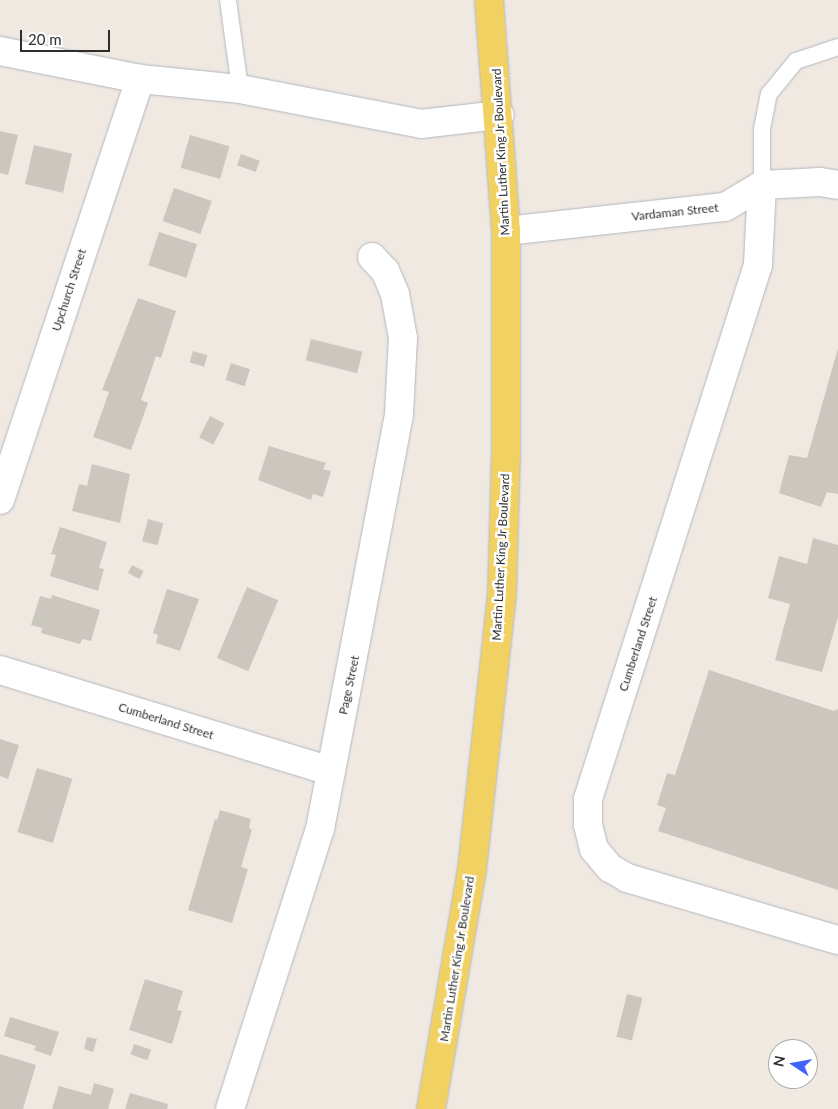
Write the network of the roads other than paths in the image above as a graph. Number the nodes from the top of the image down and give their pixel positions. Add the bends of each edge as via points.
1 (228, 0) edge
2 (489, 0) edge
3 (838, 47) edge
4 (0, 51) edge
5 (140, 80) junction
6 (240, 89) junction
7 (499, 114) junction
8 (762, 185) junction
9 (838, 185) edge
10 (506, 231) junction
11 (372, 258) dead end
12 (0, 500) edge
13 (0, 670) edge
14 (331, 771) junction
15 (838, 940) edge
16 (230, 1109) edge
17 (431, 1109) edge

1 - 6 lane
2 - 7 main road, Martin Luther King Jr Boulevard
3 - 8 lane via 796,61 768,94 762,129
4 - 5 street
5 - 6 street
5 - 12 street, Upchurch Street
6 - 7 street via 421,124
7 - 10 main road, Martin Luther King Jr Boulevard
8 - 9 street, Vardaman Street via 820,182
8 - 10 street, Vardaman Street via 724,207
8 - 15 street, Cumberland Street via 758,265 588,799 588,825 594,848 610,868 627,878
10 - 17 main road, Martin Luther King Jr Boulevard via 502,596 472,870
11 - 14 street, Page Street via 385,271 395,294 403,338 404,368 375,550
13 - 14 street, Cumberland Street
14 - 16 street, Page Street via 320,829

